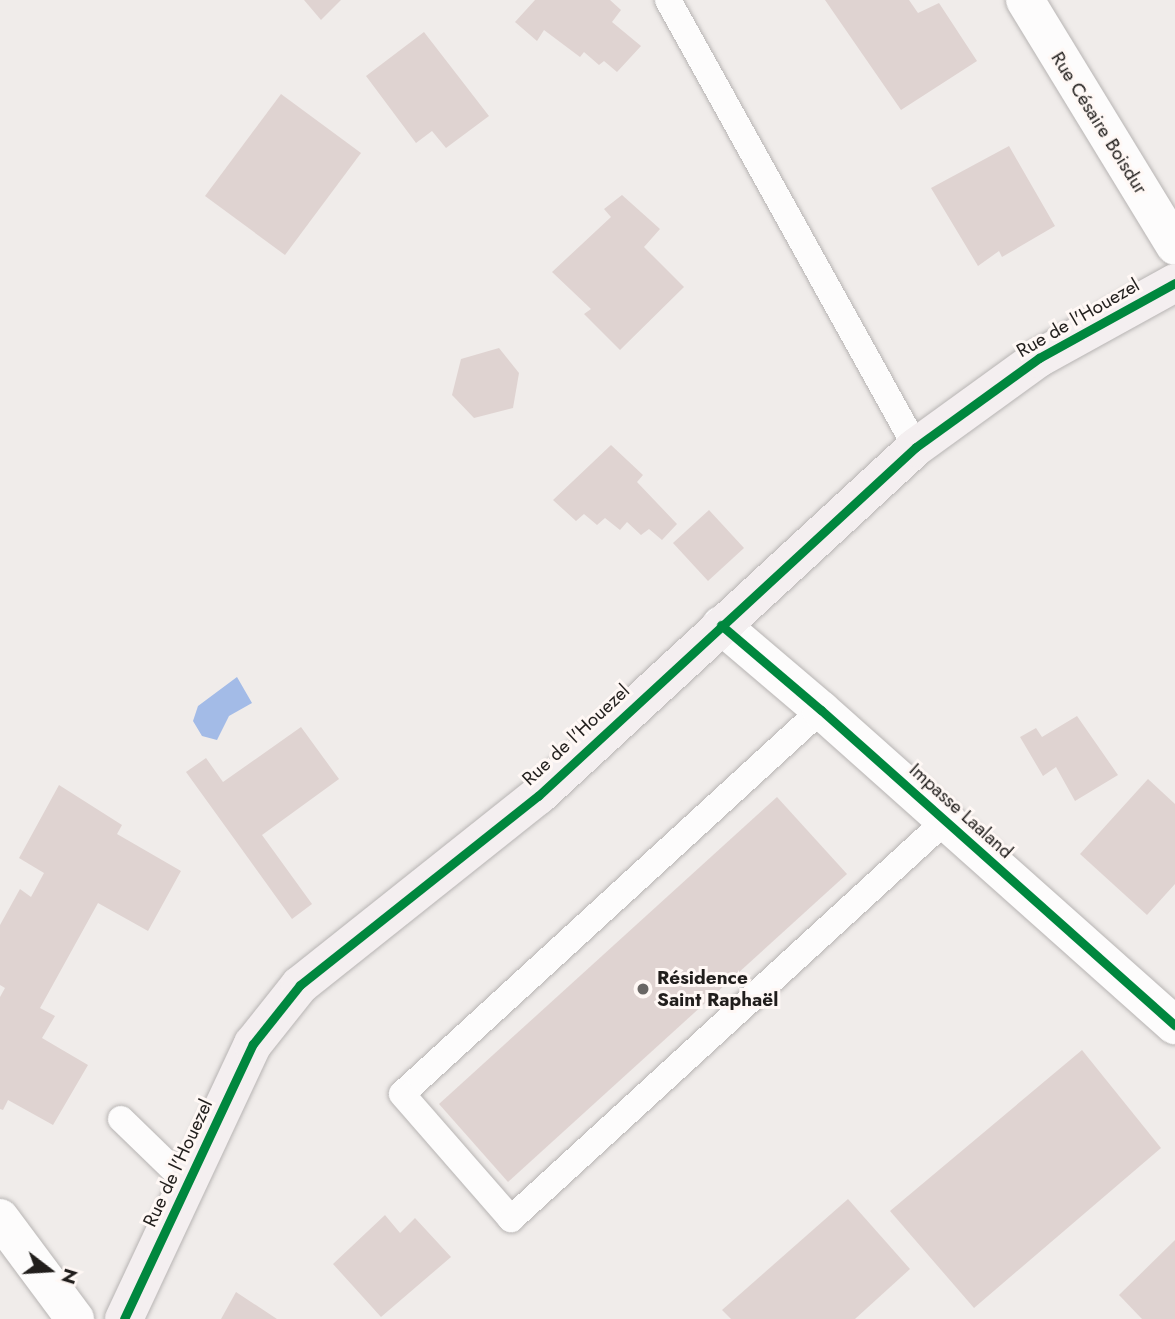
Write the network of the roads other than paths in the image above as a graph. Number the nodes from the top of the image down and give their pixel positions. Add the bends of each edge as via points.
1 (668, 0) edge
2 (1024, 0) edge
3 (1175, 247) edge
4 (1175, 283) edge
5 (916, 447) junction
6 (721, 625) junction
7 (821, 710) junction
8 (945, 821) junction
9 (1175, 1025) edge
10 (121, 1119) dead end
11 (188, 1184) junction
12 (0, 1218) edge
13 (75, 1319) edge
14 (124, 1319) edge

1 - 5 lane
2 - 3 street, Rue Césaire Boisdur
4 - 5 street, Rue de l'Houezel via 1039,358
5 - 6 street, Rue de l'Houezel
6 - 7 street, Impasse Laaland
6 - 11 street, Rue de l'Houezel via 538,796 300,985 253,1044
7 - 8 street, Impasse Laaland
7 - 8 lane via 402,1094 511,1219
8 - 9 street, Impasse Laaland
10 - 11 lane
11 - 14 street, Rue de l'Houezel
12 - 13 street

